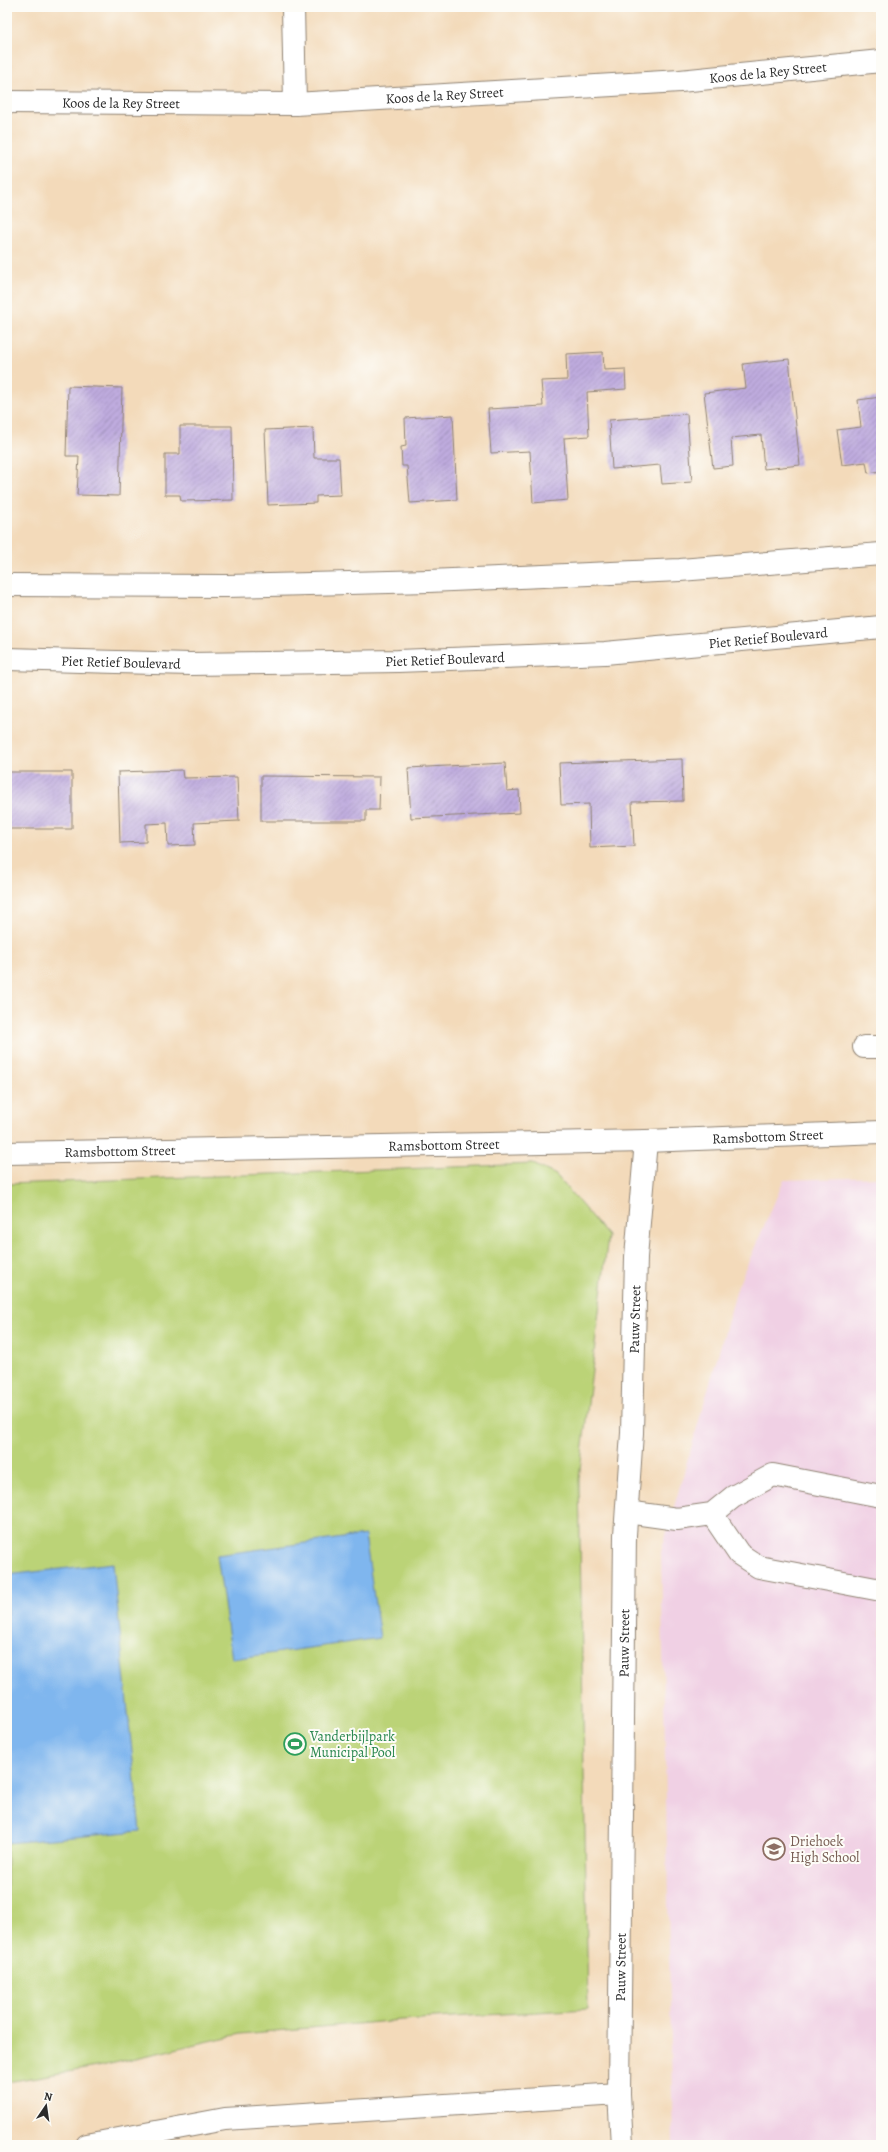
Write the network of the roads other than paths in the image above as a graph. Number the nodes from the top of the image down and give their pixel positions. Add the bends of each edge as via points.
1 (293, 7) edge
2 (881, 61) edge
3 (7, 102) edge
4 (295, 104) junction
5 (881, 554) edge
6 (7, 584) edge
7 (881, 627) edge
8 (7, 659) edge
9 (881, 1132) edge
10 (646, 1141) junction
11 (7, 1152) edge
12 (881, 1496) edge
13 (627, 1512) junction
14 (712, 1514) junction
15 (881, 1590) edge
16 (619, 2094) junction
17 (86, 2145) edge
18 (622, 2145) edge

1 - 4 street
2 - 4 street, Koos de la Rey Street via 680,81
3 - 4 street, Koos de la Rey Street
5 - 6 street via 680,570 429,581 226,586
7 - 8 street, Piet Retief Boulevard via 605,653 398,662 190,664
9 - 10 street, Ramsbottom Street
10 - 11 street, Ramsbottom Street
10 - 13 street, Pauw Street via 636,1257 632,1433
12 - 14 street via 773,1475 733,1497
13 - 14 street via 677,1519
13 - 16 street, Pauw Street
14 - 15 street via 739,1554 759,1567
16 - 17 street via 225,2118
16 - 18 street, Pauw Street

